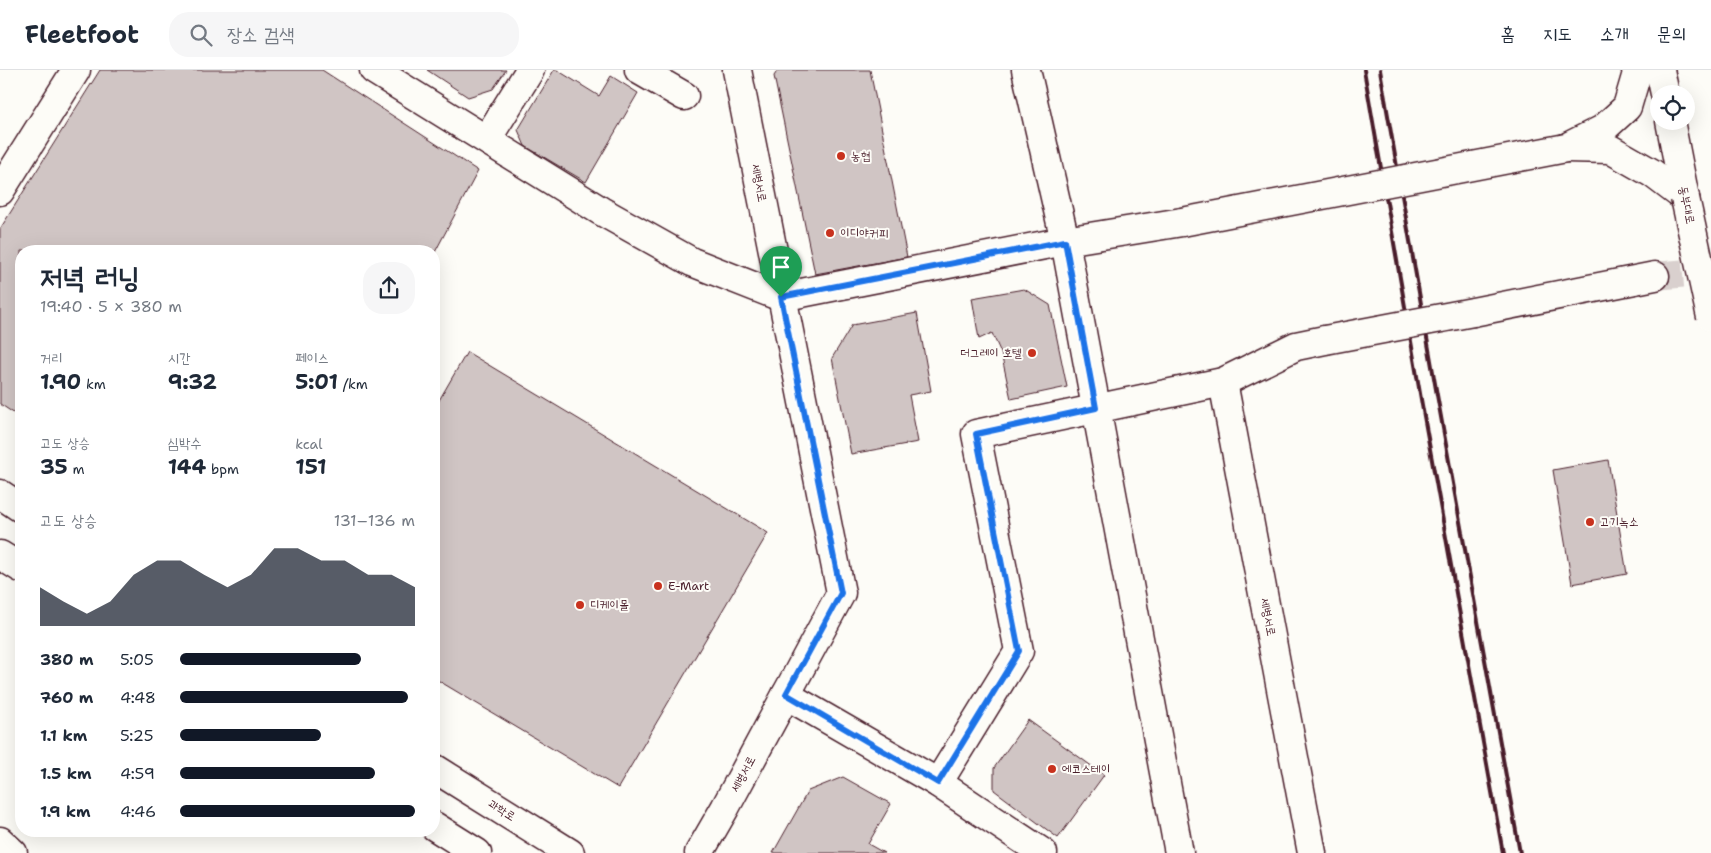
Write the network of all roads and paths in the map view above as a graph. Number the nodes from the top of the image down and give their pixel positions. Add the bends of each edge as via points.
1 (76, 70) edge
2 (374, 70) edge
3 (530, 70) edge
4 (639, 70) edge
5 (737, 70) edge
6 (1026, 70) edge
7 (1636, 70) edge
8 (1660, 70) edge
9 (1663, 85) edge
10 (684, 96) dead end
11 (1672, 130) edge
12 (487, 139) junction
13 (1566, 148) junction
14 (0, 191) edge
15 (1685, 198) junction
16 (1065, 241) junction
17 (1655, 276) tunnel mouth
18 (781, 297) junction
19 (1711, 317) edge
20 (1223, 382) junction
21 (1096, 408) junction
22 (0, 494) edge
23 (15, 504) edge
24 (0, 555) edge
25 (15, 564) edge
26 (786, 694) junction
27 (440, 772) edge
28 (938, 783) junction
29 (440, 830) edge
30 (0, 842) edge
31 (13, 853) edge
32 (477, 853) edge
33 (570, 853) edge
34 (699, 853) edge
35 (1043, 853) edge
36 (1179, 853) edge
37 (1312, 853) edge

1 - 14 street
2 - 12 street
3 - 12 street
4 - 10 street
5 - 18 street, 세병서로
6 - 16 street
7 - 13 street via 1628,108 1602,129
8 - 9 street
11 - 15 street, 동부대로
12 - 18 street via 601,211 692,262
13 - 15 street via 1610,149 1652,173
13 - 16 street, bridge via 1182,222
15 - 19 street, 동부대로, bridge
16 - 18 street
16 - 21 street
17 - 20 street, bridge via 1296,346
18 - 26 street, 세병서로 via 841,593
20 - 21 street
20 - 37 street, 세병서로
21 - 28 street via 976,434 1019,651
21 - 36 street
22 - 23 street
24 - 25 street
26 - 28 street
26 - 34 street, 세병서로
27 - 33 street, 과학로
28 - 35 street
29 - 32 street
30 - 31 street

